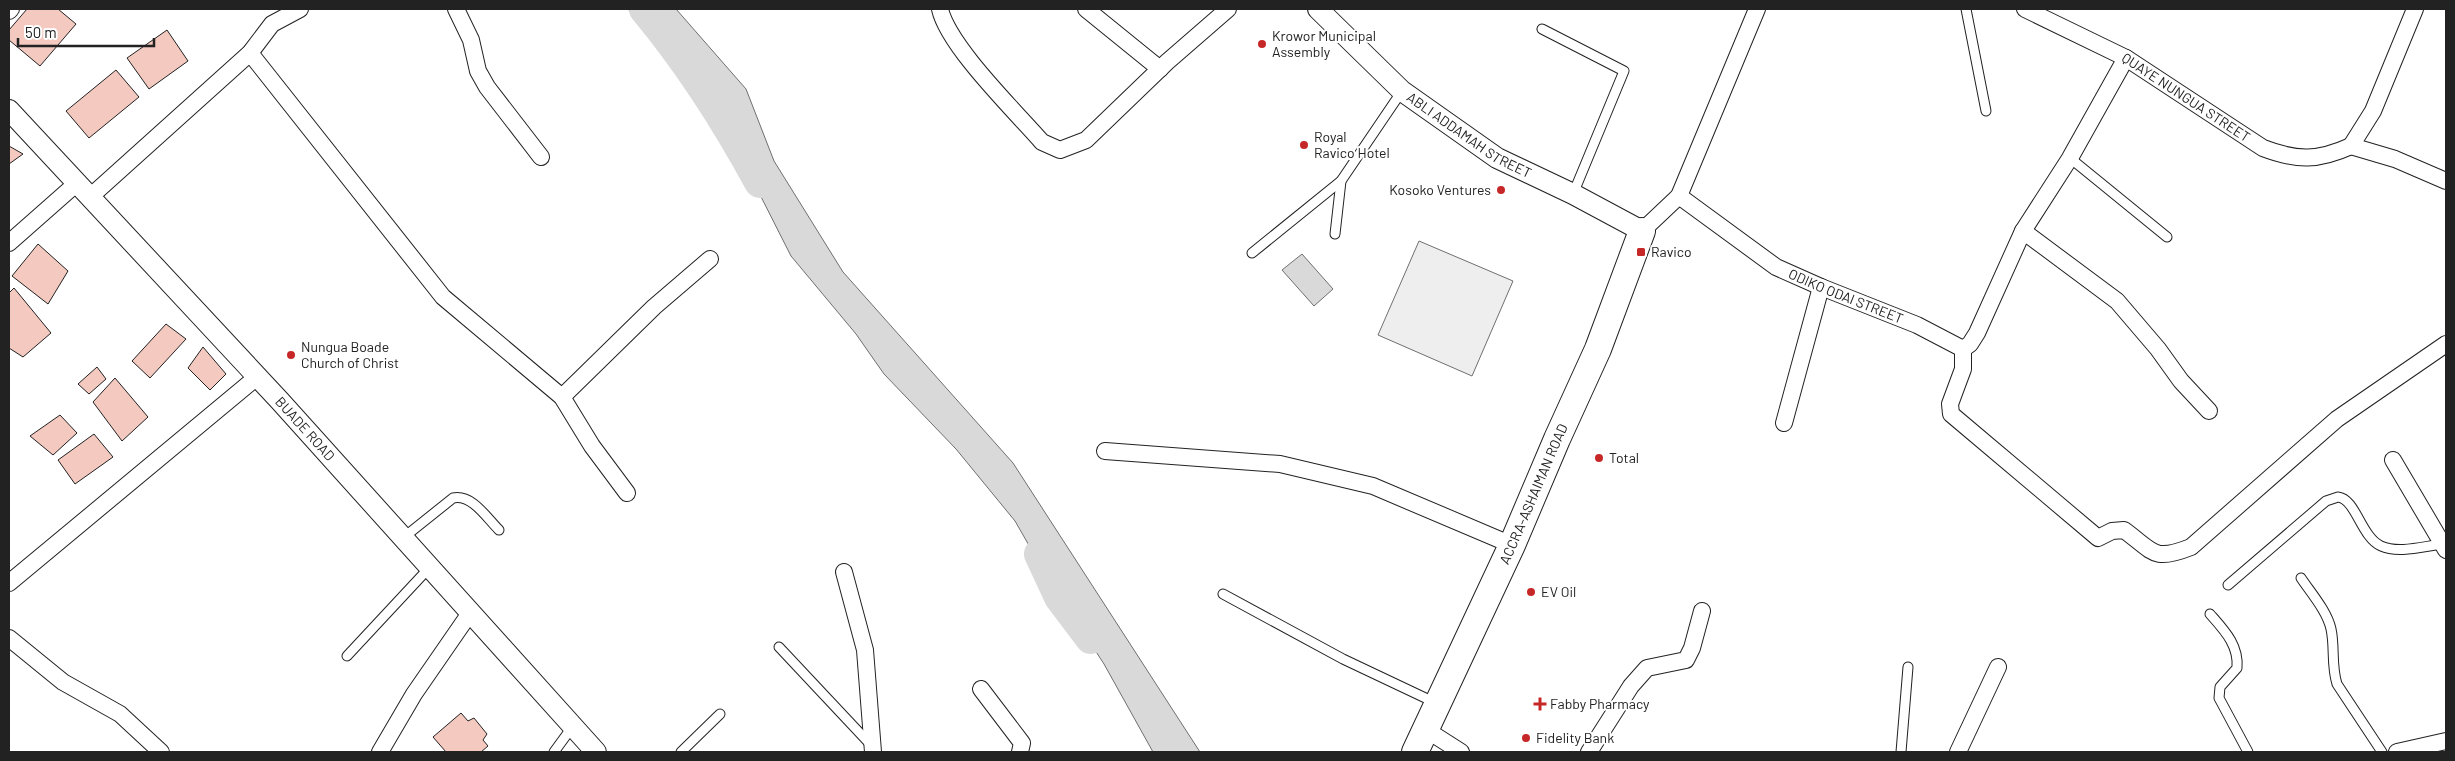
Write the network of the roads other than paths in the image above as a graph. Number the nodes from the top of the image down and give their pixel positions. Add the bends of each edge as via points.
1 (300, 9) edge
2 (456, 9) edge
3 (940, 9) edge
4 (1086, 9) edge
5 (1228, 9) edge
6 (1318, 9) edge
7 (1757, 9) edge
8 (1966, 9) edge
9 (2025, 9) edge
10 (2415, 9) edge
11 (1542, 29) dead end
12 (250, 53) junction
13 (2126, 58) junction
14 (1160, 68) junction
15 (1402, 91) junction
16 (9, 110) edge
17 (1986, 111) dead end
18 (2351, 146) junction
19 (541, 158) dead end
20 (2070, 158) junction
21 (1341, 181) junction
22 (2446, 181) edge
23 (84, 190) junction
24 (1573, 194) junction
25 (1679, 196) junction
26 (1642, 231) junction
27 (2023, 231) junction
28 (1335, 234) dead end
29 (2168, 237) dead end
30 (9, 243) edge
31 (1252, 253) dead end
32 (710, 259) dead end
33 (1821, 288) junction
34 (2446, 344) edge
35 (1963, 349) junction
36 (257, 377) junction
37 (562, 397) junction
38 (2209, 411) dead end
39 (1784, 423) dead end
40 (1106, 451) dead end
41 (2393, 460) dead end
42 (627, 493) dead end
43 (499, 530) dead end
44 (403, 538) junction
45 (1512, 545) junction
46 (2445, 547) edge
47 (429, 568) junction
48 (844, 572) dead end
49 (2301, 578) dead end
50 (9, 583) edge
51 (2228, 585) dead end
52 (1223, 594) dead end
53 (1702, 611) dead end
54 (470, 613) junction
55 (2210, 614) dead end
56 (9, 638) edge
57 (779, 646) dead end
58 (347, 656) dead end
59 (1908, 667) dead end
60 (1998, 667) dead end
61 (981, 689) dead end
62 (1437, 703) junction
63 (720, 714) dead end
64 (573, 726) junction
65 (1425, 729) junction
66 (2446, 741) edge
67 (872, 748) edge
68 (161, 752) edge
69 (380, 752) edge
70 (554, 752) edge
71 (596, 752) edge
72 (681, 752) edge
73 (1020, 752) edge
74 (1415, 752) edge
75 (1461, 752) edge
76 (1588, 752) edge
77 (1901, 752) edge
78 (1958, 752) edge
79 (2248, 752) edge
80 (2382, 752) edge
81 (2397, 752) edge

1 - 12 street via 272,24
2 - 19 street via 471,40 478,71 487,88
3 - 14 street via 959,46 1042,142 1060,150 1086,140
4 - 14 street
5 - 14 street
6 - 15 street, ABLI ADDAMAH STREET
7 - 25 street
8 - 17 lane
9 - 13 street, QUAYE NUNGUA STREET
10 - 18 street via 2373,111
11 - 24 lane via 1624,71
12 - 23 street
12 - 37 street via 443,297
13 - 18 street, QUAYE NUNGUA STREET via 2263,148 2286,157 2311,158
13 - 20 street
15 - 21 lane
15 - 24 street, ABLI ADDAMAH STREET via 1497,158
16 - 23 street, BUADE ROAD
18 - 22 street via 2395,159
20 - 27 street
20 - 29 lane
21 - 28 lane
21 - 31 lane
23 - 30 street
23 - 36 street, BUADE ROAD
24 - 26 street, ABLI ADDAMAH STREET
25 - 26 street
25 - 33 street, ODIKO ODAI STREET via 1776,267
26 - 45 main road, ACCRA-ASHAIMAN ROAD via 1598,349
27 - 35 street via 1977,333
27 - 38 street via 2117,301
32 - 37 street via 654,307
33 - 35 street, ODIKO ODAI STREET via 1917,325
33 - 39 street
34 - 35 street via 2337,419 2191,547 2159,556 2124,530 2098,538 1951,414 1950,404 1961,378
36 - 44 street, BUADE ROAD
36 - 50 street
37 - 42 street via 592,446
40 - 45 street via 1289,466 1373,486
41 - 46 street
43 - 44 lane via 469,500 460,496 452,498
44 - 47 street, BUADE ROAD
45 - 62 main road, ACCRA-ASHAIMAN ROAD
46 - 51 lane via 2399,549 2381,546 2363,528 2348,502 2338,497 2326,501
47 - 54 street, BUADE ROAD
47 - 58 lane
48 - 67 street via 865,650
49 - 80 lane via 2329,620 2337,684
52 - 62 lane via 1343,659
53 - 76 street via 1686,660 1647,668 1631,686
54 - 64 street, BUADE ROAD
54 - 69 street via 414,694
55 - 79 lane via 2232,640 2236,650 2237,668 2220,687 2219,698
56 - 68 street via 62,682 120,714
57 - 67 lane
59 - 77 lane
60 - 78 street
61 - 73 street via 1022,743
62 - 65 main road, ACCRA-ASHAIMAN ROAD
63 - 72 lane
64 - 70 lane
64 - 71 street, BUADE ROAD
65 - 74 main road, ACCRA-ASHAIMAN ROAD
65 - 75 street
66 - 81 street

